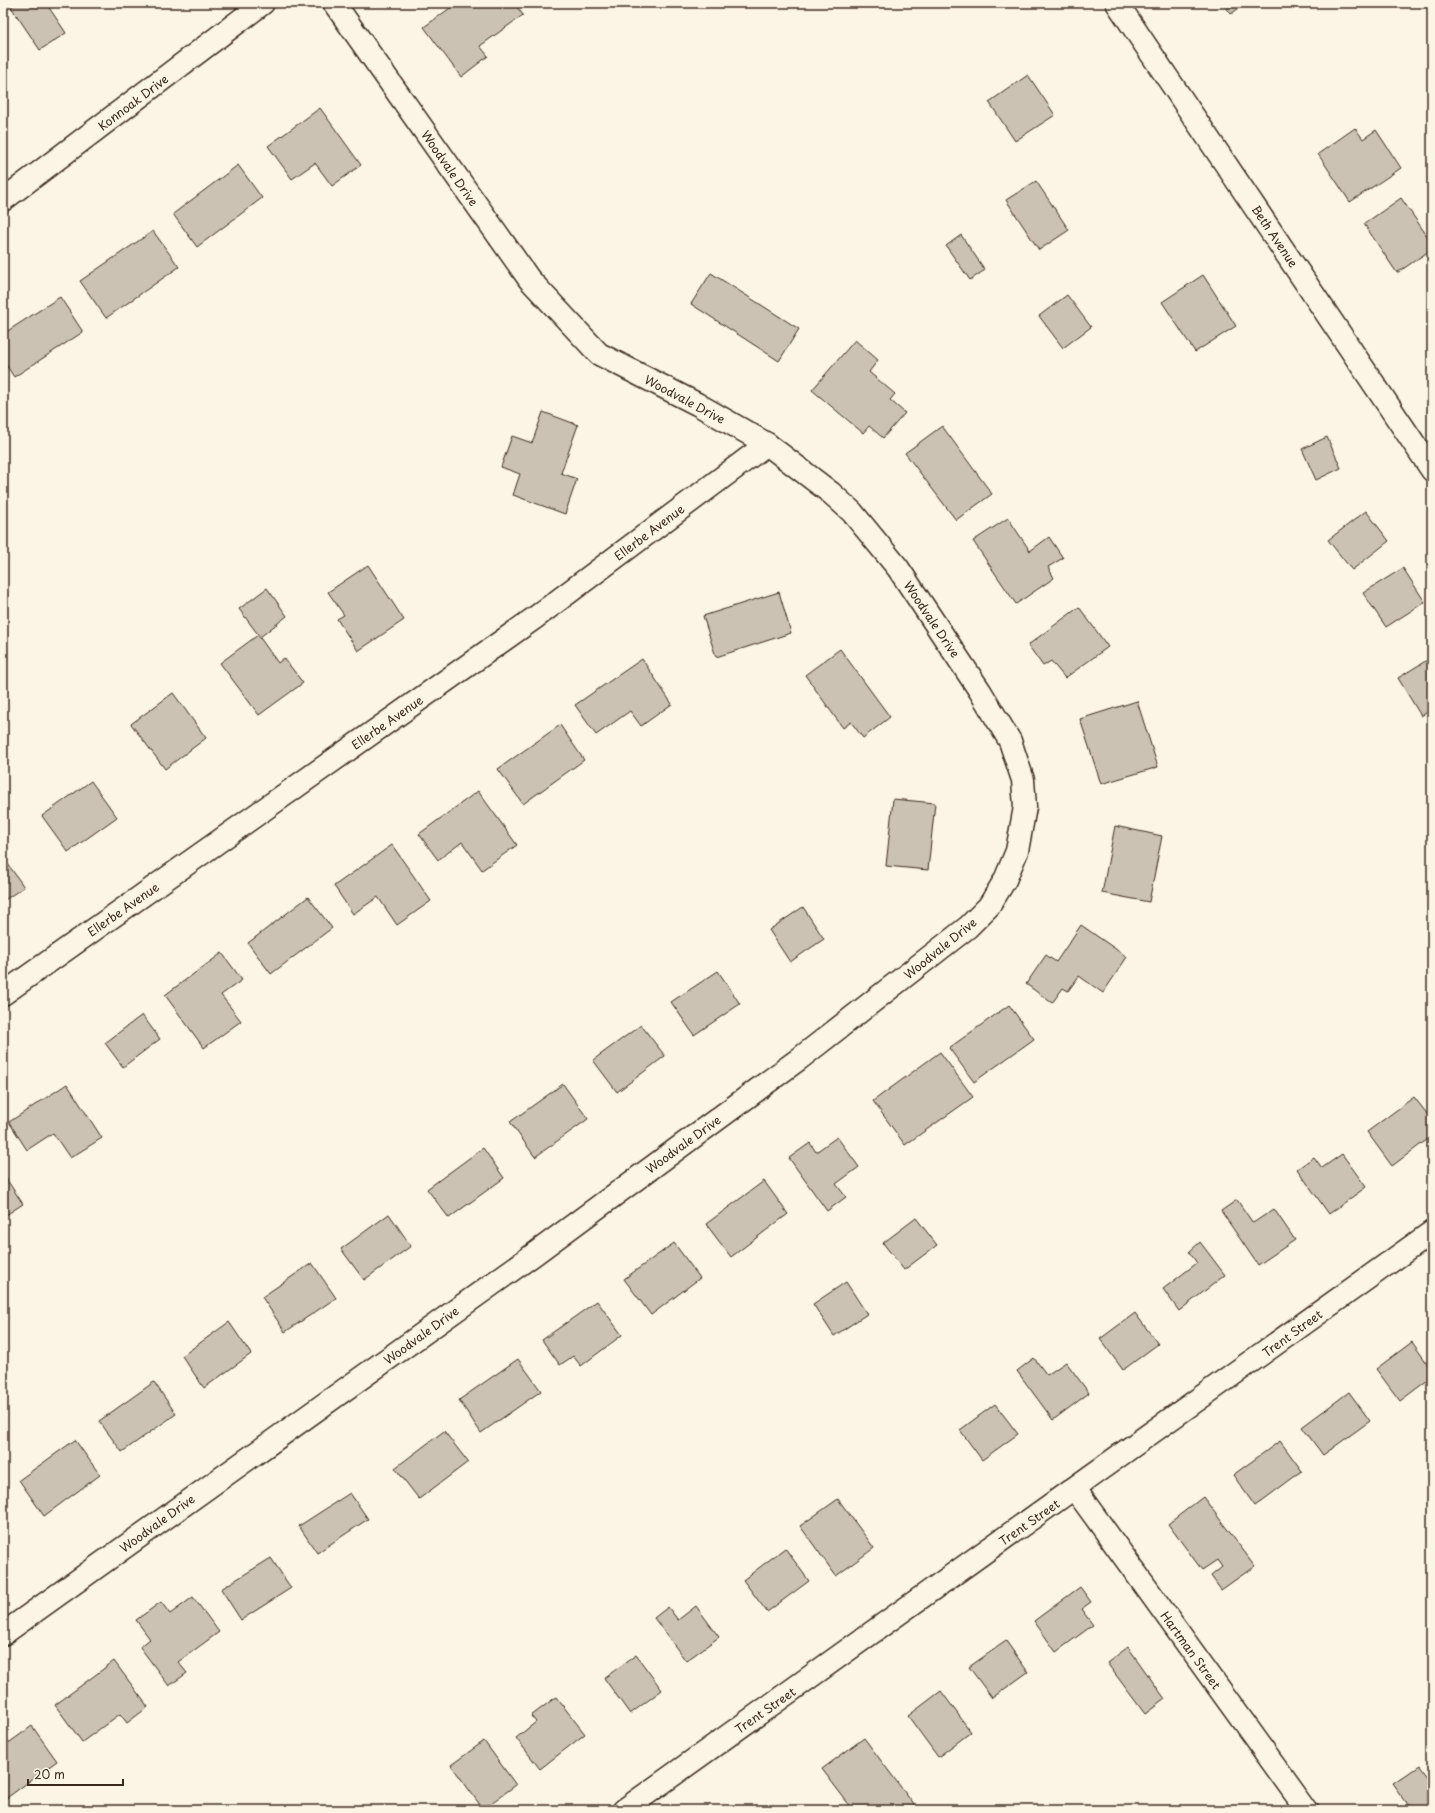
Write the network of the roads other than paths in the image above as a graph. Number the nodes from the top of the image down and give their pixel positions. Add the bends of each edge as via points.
1 (263, 3) edge
2 (334, 3) edge
3 (1117, 3) edge
4 (3, 200) edge
5 (767, 444) junction
6 (1432, 470) edge
7 (3, 994) edge
8 (1432, 1232) edge
9 (1075, 1489) junction
10 (3, 1634) edge
11 (624, 1810) edge
12 (1307, 1810) edge

1 - 4 street, Konnoak Drive
2 - 5 street, Woodvale Drive via 529,279 600,354 697,404
3 - 6 street, Beth Avenue
5 - 7 street, Ellerbe Avenue via 536,616
5 - 10 street, Woodvale Drive via 852,512 898,568 980,691 1010,742 1023,780 1025,807 1017,851 1005,880 989,906 968,927 793,1063 533,1255
8 - 9 street, Trent Street
9 - 11 street, Trent Street
9 - 12 street, Hartman Street

